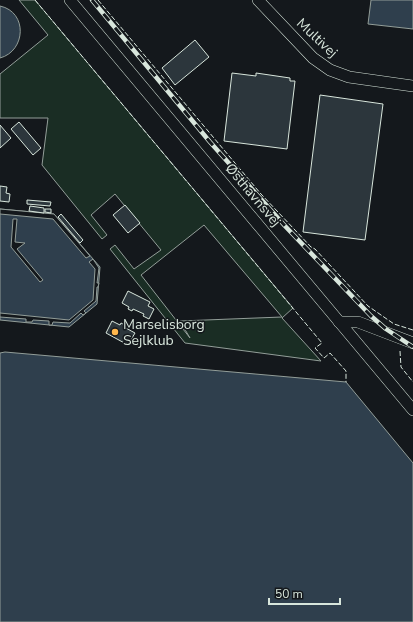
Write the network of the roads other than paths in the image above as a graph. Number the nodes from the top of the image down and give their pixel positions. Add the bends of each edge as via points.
1 (70, 0) edge
2 (258, 0) edge
3 (413, 86) edge
4 (339, 322) junction
5 (413, 343) edge
6 (413, 410) edge

1 - 4 street, Østhavnsvej
2 - 3 street, Multivej via 313,58 330,70 349,77
4 - 5 street via 358,322
4 - 6 street, Østhavnsvej

